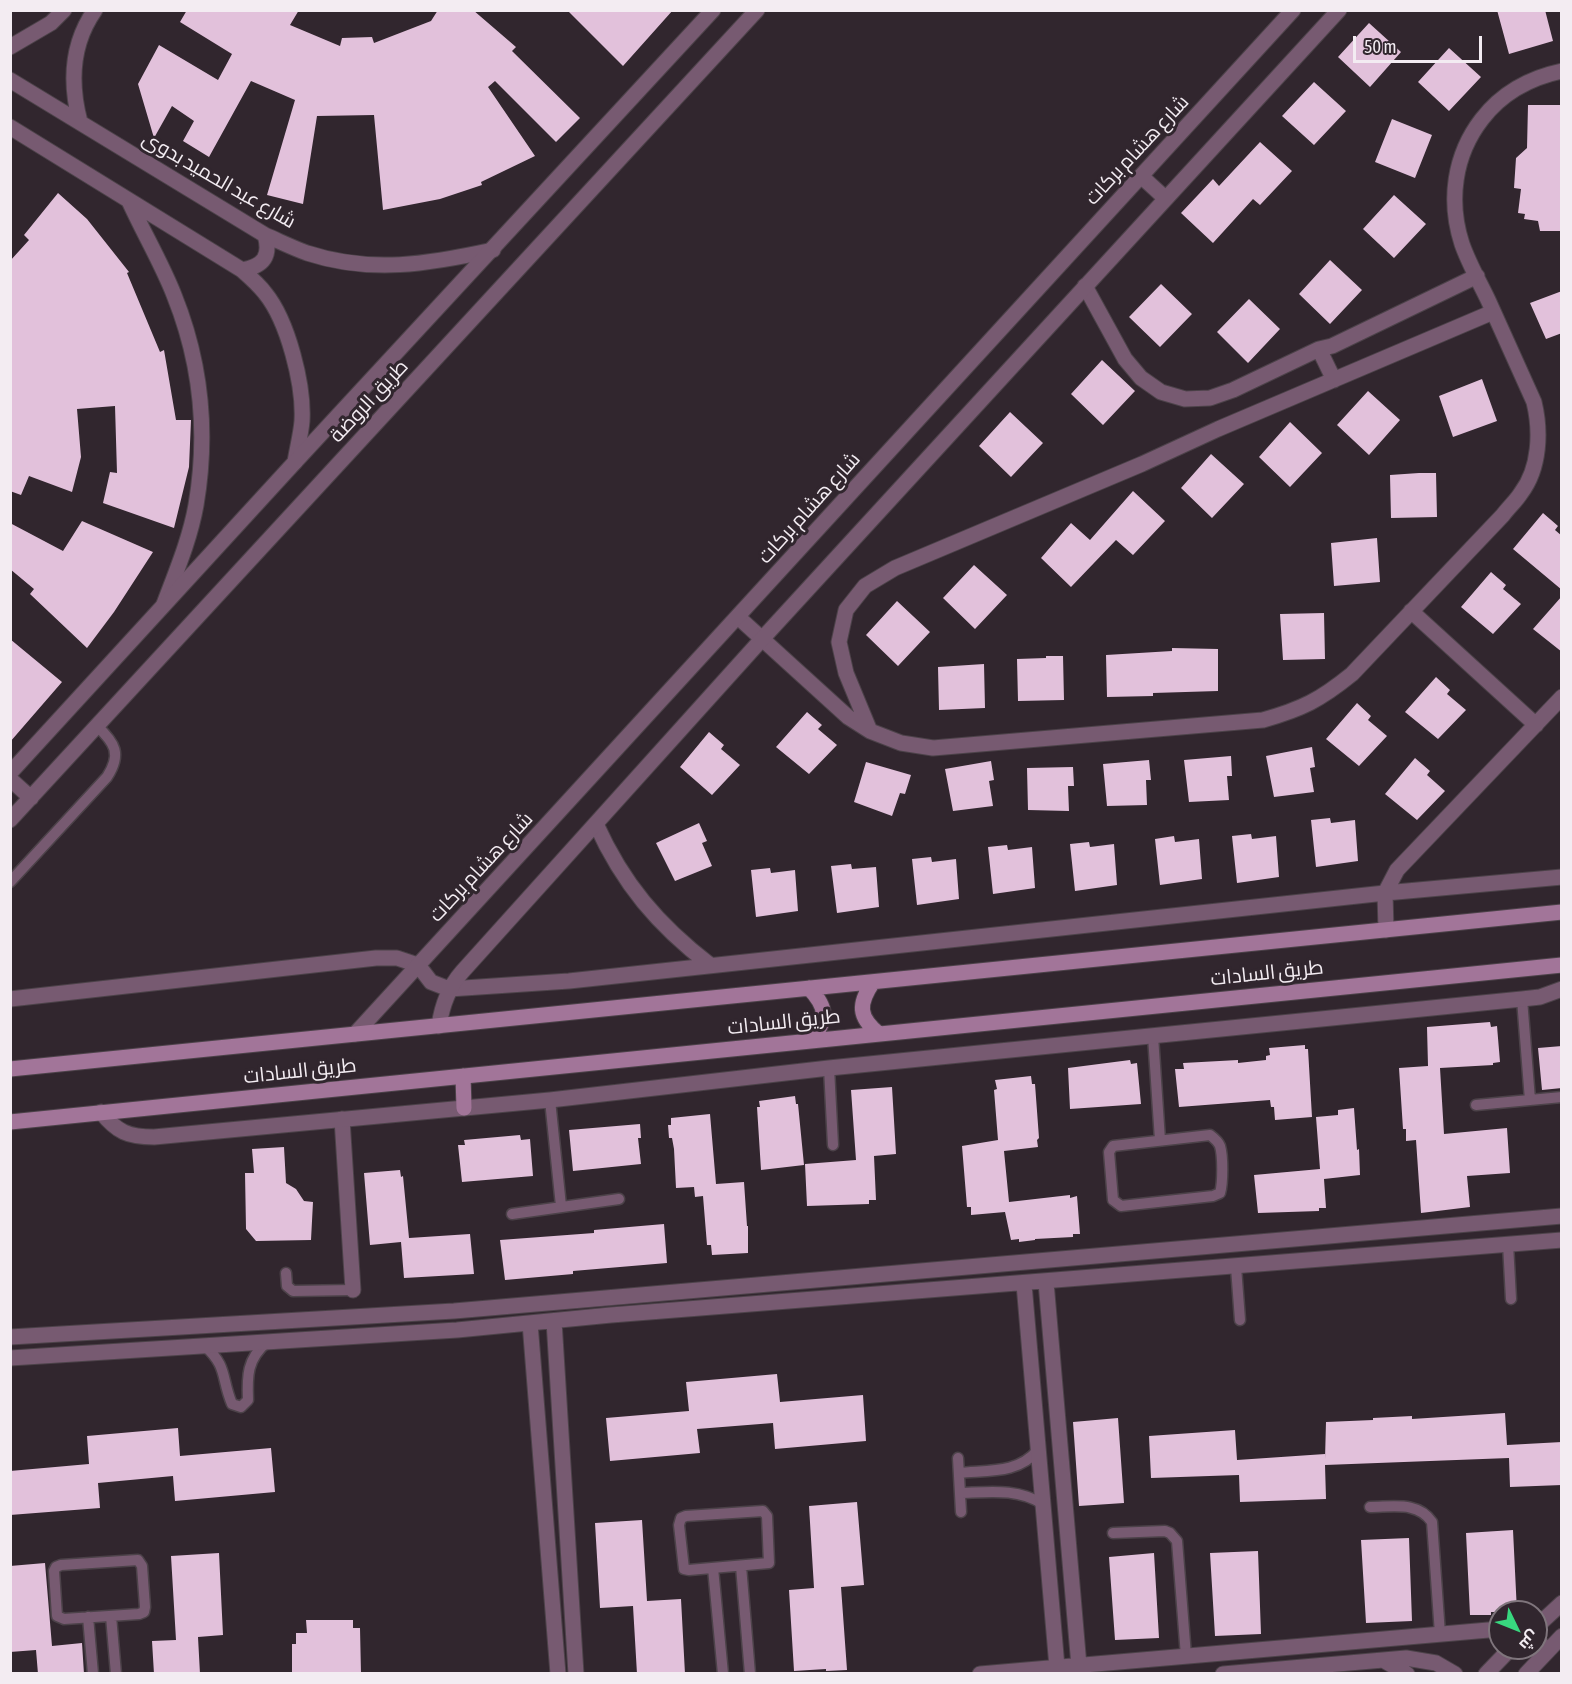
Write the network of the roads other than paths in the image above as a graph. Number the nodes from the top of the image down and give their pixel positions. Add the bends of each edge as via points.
1 (64, 10) edge
2 (95, 10) edge
3 (713, 10) edge
4 (757, 10) edge
5 (1293, 10) edge
6 (1339, 10) edge
7 (10, 47) edge
8 (1562, 71) edge
9 (10, 80) edge
10 (80, 122) junction
11 (10, 127) edge
12 (30, 139) junction
13 (10, 144) edge
14 (1141, 176) junction
15 (1165, 198) junction
16 (129, 201) junction
17 (265, 235) junction
18 (493, 250) junction
19 (242, 270) junction
20 (1477, 276) junction
21 (1085, 286) junction
22 (1493, 312) junction
23 (1319, 350) junction
24 (1334, 380) junction
25 (295, 462) junction
26 (163, 606) junction
27 (1411, 611) junction
28 (738, 617) junction
29 (762, 639) junction
30 (1559, 706) edge
31 (1536, 725) junction
32 (97, 726) junction
33 (870, 731) junction
34 (10, 773) edge
35 (10, 779) edge
36 (31, 798) junction
37 (10, 819) edge
38 (596, 824) junction
39 (1562, 877) edge
40 (10, 882) edge
41 (1385, 893) junction
42 (1562, 912) edge
43 (1386, 930) junction
44 (418, 965) junction
45 (710, 965) junction
46 (1562, 965) edge
47 (873, 982) junction
48 (809, 988) junction
49 (1562, 989) edge
50 (449, 990) junction
51 (10, 999) edge
52 (1522, 999) junction
53 (439, 1026) junction
54 (355, 1034) junction
55 (879, 1034) junction
56 (1153, 1036) junction
57 (810, 1041) junction
58 (829, 1068) junction
59 (10, 1069) edge
60 (463, 1076) junction
61 (1562, 1097) edge
62 (550, 1100) junction
63 (1530, 1100) junction
64 (1476, 1105) dead end
65 (464, 1108) junction
66 (101, 1112) junction
67 (342, 1119) junction
68 (10, 1122) edge
69 (1160, 1140) junction
70 (833, 1145) dead end
71 (620, 1198) dead end
72 (561, 1206) junction
73 (512, 1214) dead end
74 (1562, 1216) edge
75 (1562, 1240) edge
76 (1508, 1244) junction
77 (1112, 1253) junction
78 (956, 1267) junction
79 (1236, 1267) junction
80 (286, 1273) dead end
81 (1113, 1277) junction
82 (1046, 1282) junction
83 (1024, 1284) junction
84 (957, 1289) junction
85 (352, 1290) joint
86 (610, 1297) junction
87 (1511, 1299) dead end
88 (454, 1311) junction
89 (611, 1316) junction
90 (1240, 1320) dead end
91 (554, 1321) junction
92 (530, 1323) junction
93 (457, 1330) junction
94 (10, 1337) edge
95 (267, 1342) junction
96 (205, 1346) junction
97 (10, 1358) edge
98 (1038, 1450) junction
99 (958, 1458) dead end
100 (959, 1473) junction
101 (960, 1493) junction
102 (1043, 1504) junction
103 (1370, 1507) dead end
104 (961, 1512) dead end
105 (1113, 1533) dead end
106 (741, 1566) junction
107 (713, 1568) junction
108 (1562, 1603) edge
109 (111, 1616) junction
110 (1548, 1616) edge
111 (88, 1617) junction
112 (1488, 1630) edge
113 (1440, 1634) junction
114 (1562, 1636) edge
115 (1548, 1650) edge
116 (1186, 1656) junction
117 (1383, 1660) junction
118 (1499, 1660) edge
119 (1539, 1660) edge
120 (1079, 1666) junction
121 (1057, 1667) junction
122 (1224, 1673) edge
123 (93, 1674) edge
124 (116, 1674) edge
125 (558, 1674) edge
126 (576, 1674) edge
127 (723, 1674) edge
128 (750, 1674) edge
129 (980, 1674) edge
130 (1407, 1674) edge
131 (1455, 1674) edge
132 (1486, 1674) edge
133 (1526, 1674) edge

1 - 7 street via 51,23
2 - 10 street via 80,39 74,66 74,97
3 - 18 street, طريق الروضة
4 - 32 street, طريق الروضة
5 - 14 street, شارع هشام بركات
6 - 15 street
8 - 20 street via 1541,75 1515,88 1491,107 1473,130 1460,158 1454,187 1455,216 1462,245
9 - 10 street, شارع عبد الحميد بدوى
10 - 17 street, شارع عبد الحميد بدوى
11 - 12 street
12 - 13 street
12 - 16 street
14 - 15 street
14 - 28 street, شارع هشام بركات
15 - 21 street
16 - 19 street
16 - 26 street via 174,294 191,346 200,399 202,453 196,506 182,558
17 - 18 street, شارع عبد الحميد بدوى via 307,253 383,266 421,264
17 - 19 street via 268,247 264,259 255,268
18 - 25 street, طريق الروضة
19 - 25 street via 266,294 293,355 302,421
20 - 22 street
20 - 23 street
21 - 23 street via 1125,359 1161,393 1185,399 1210,398
21 - 29 street
22 - 24 street
22 - 27 street via 1534,402 1539,422 1535,463 1523,491
23 - 24 street
24 - 33 street via 895,568 865,586 846,610 839,642 846,673
25 - 26 street, طريق الروضة
26 - 34 street, طريق الروضة
27 - 31 street
27 - 33 street via 1352,674 1325,695 1295,711 1263,720 933,748 901,743
28 - 29 street
28 - 44 street, شارع هشام بركات
29 - 33 street via 848,717
29 - 38 street
30 - 31 street
31 - 41 street via 1405,861
32 - 36 street, طريق الروضة
32 - 40 lane via 111,739 115,749 107,777
35 - 36 street
36 - 37 street, طريق الروضة
38 - 45 street via 636,895 675,937
38 - 50 street
39 - 41 street
41 - 43 street
41 - 45 street
42 - 43 main road, طريق السادات
43 - 47 main road, طريق السادات
44 - 50 street via 431,982
44 - 51 street via 398,958 376,958
44 - 54 street, شارع هشام بركات
45 - 50 street
46 - 55 main road, طريق السادات
47 - 48 main road, طريق السادات
47 - 55 main road via 864,995 862,1010 868,1024
48 - 53 main road, طريق السادات
48 - 57 main road via 820,1000 824,1015 820,1029
49 - 52 street
50 - 53 street
52 - 56 street
52 - 63 lane
53 - 54 main road, طريق السادات
54 - 59 main road, طريق السادات
55 - 57 main road, طريق السادات
56 - 58 street
56 - 69 lane
57 - 60 main road, طريق السادات
58 - 62 street
58 - 70 lane
60 - 65 main road
60 - 66 main road, طريق السادات
61 - 63 lane
62 - 65 street
62 - 72 lane
63 - 64 lane
65 - 67 street
66 - 67 street via 123,1133 138,1137
66 - 68 main road, طريق السادات
67 - 85 street
69 - 69 lane via 1210,1135 1216,1138 1220,1146 1220,1193 1116,1204 1109,1152 1117,1144
71 - 72 lane
72 - 73 lane
74 - 77 street
75 - 76 street
76 - 79 street
76 - 87 lane
77 - 78 street
77 - 81 street
78 - 84 street
78 - 86 street
79 - 81 street
79 - 90 lane
80 - 85 lane via 287,1286 293,1290
81 - 82 street
82 - 83 street
82 - 120 street
83 - 84 street
83 - 98 street
84 - 89 street
86 - 88 street
86 - 89 street
88 - 93 street
88 - 94 street
89 - 91 street
91 - 92 street
91 - 126 street
92 - 93 street
92 - 125 street
93 - 95 street
95 - 96 street
95 - 96 lane via 249,1365 248,1400 241,1407 232,1404 222,1368
96 - 97 street
98 - 100 lane via 1009,1469
98 - 102 street
99 - 100 lane
100 - 101 lane
101 - 102 lane via 1017,1493
101 - 104 lane
102 - 121 street
103 - 113 lane via 1413,1506 1432,1522
105 - 116 lane via 1165,1531 1177,1541
106 - 107 lane
106 - 107 lane via 767,1564 770,1560 764,1510 681,1518 682,1566 686,1570
106 - 128 lane
107 - 127 lane
108 - 110 street
109 - 111 lane
109 - 111 lane via 145,1610 142,1566 138,1560 56,1567 57,1616
109 - 124 lane
111 - 123 lane
112 - 113 street
113 - 116 street
114 - 115 street
116 - 120 street
117 - 122 street
117 - 130 street
117 - 131 street via 1421,1659
118 - 132 street
119 - 133 street
120 - 121 street
121 - 129 street

